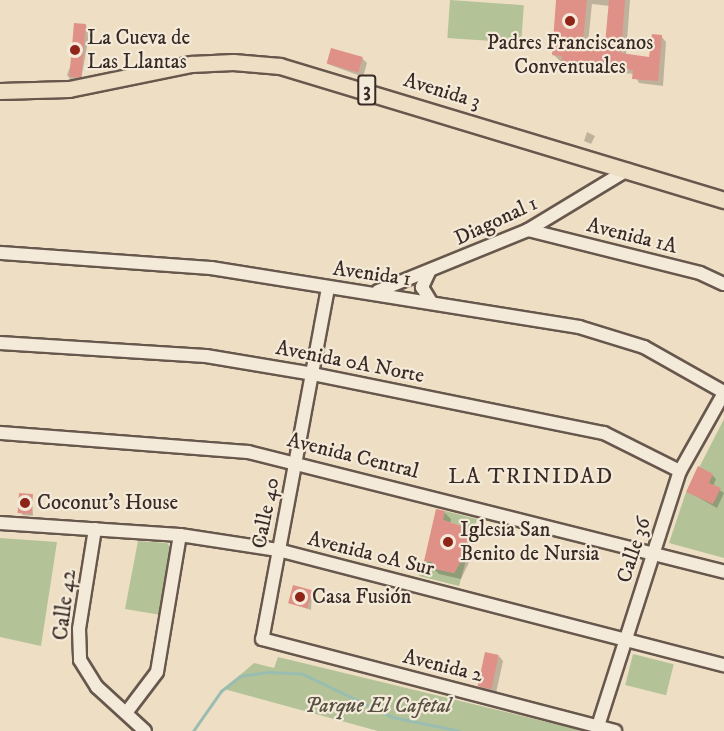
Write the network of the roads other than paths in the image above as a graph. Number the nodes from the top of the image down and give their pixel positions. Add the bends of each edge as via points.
1 (0, 91) edge
2 (627, 170) junction
3 (724, 200) edge
4 (566, 209) junction
5 (528, 230) junction
6 (566, 239) junction
7 (0, 253) edge
8 (429, 272) junction
9 (724, 284) edge
10 (328, 288) junction
11 (374, 292) junction
12 (431, 302) junction
13 (0, 343) edge
14 (313, 374) junction
15 (724, 393) edge
16 (0, 433) edge
17 (296, 462) junction
18 (680, 471) junction
19 (0, 523) edge
20 (95, 529) junction
21 (180, 536) junction
22 (278, 550) junction
23 (653, 552) junction
24 (724, 572) edge
25 (262, 639) joint
26 (626, 639) junction
27 (724, 665) edge
28 (126, 713) junction
29 (597, 728) edge
30 (145, 731) edge
31 (615, 731) edge

1 - 2 main road, Avenida 3 / 3 via 69,88 191,64 280,66
2 - 3 main road, Avenida 3 / 3
2 - 4 street, Diagonal 1
4 - 5 street, Diagonal 1
4 - 6 street via 559,227
5 - 6 street, Avenida 1A
5 - 8 street, Diagonal 1
6 - 9 street, Avenida 1A via 700,273
7 - 10 street, Avenida 1 via 212,268
8 - 11 street, Diagonal 1
8 - 12 street via 422,287
10 - 11 street, Avenida 1
10 - 14 street, Calle 40
11 - 12 street, Avenida 1
12 - 15 street, Avenida 1 via 602,332 671,360
13 - 14 street, Avenida 0A Norte via 206,356
14 - 17 street, Calle 40
14 - 18 street, Avenida 0A Norte via 596,431 635,446
15 - 18 street, Calle 36
16 - 17 street, Avenida Central via 216,447
17 - 22 street, Calle 40
17 - 23 street, Avenida Central
18 - 23 street, Calle 36
19 - 20 street, Avenida 0A Sur
20 - 21 street, Avenida 0A Sur
20 - 28 street, Calle 42 via 79,629 80,660 86,674
21 - 22 street, Avenida 0A Sur
21 - 28 street via 157,672
22 - 25 street, Calle 40
22 - 26 street, Avenida 0A Sur
23 - 24 street, Avenida Central
23 - 26 street, Calle 36
25 - 29 street, Avenida 2
26 - 27 street, Avenida 0A Sur
26 - 29 street, Calle 36
28 - 30 street, Calle 42
29 - 31 street, Avenida 2

